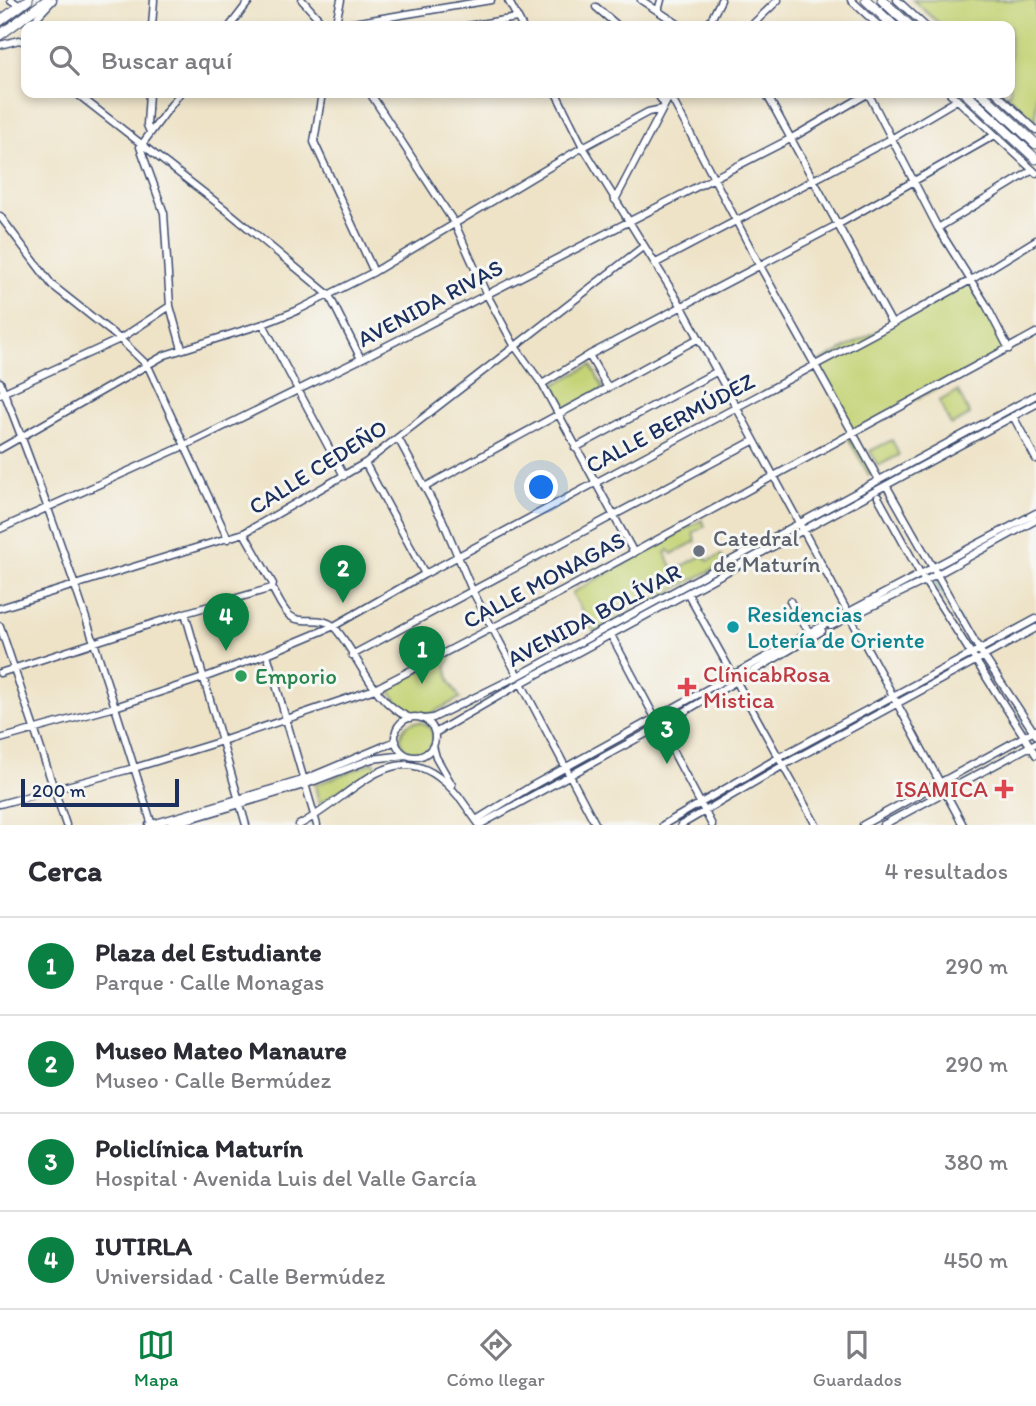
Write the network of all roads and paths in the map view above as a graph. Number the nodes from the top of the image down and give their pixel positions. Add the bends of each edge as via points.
1 (11, 0) edge
2 (47, 0) edge
3 (53, 0) edge
4 (154, 0) edge
5 (250, 0) edge
6 (302, 0) edge
7 (341, 0) edge
8 (491, 0) edge
9 (508, 0) edge
10 (641, 0) edge
11 (661, 0) edge
12 (721, 0) edge
13 (778, 0) edge
14 (851, 0) edge
15 (866, 0) edge
16 (882, 0) edge
17 (897, 0) edge
18 (24, 3) edge
19 (596, 7) dead end
20 (659, 11) junction
21 (517, 18) junction
22 (0, 21) edge
23 (36, 21) edge
24 (152, 21) edge
25 (234, 21) edge
26 (321, 21) edge
27 (336, 21) edge
28 (365, 21) edge
29 (498, 21) edge
30 (519, 21) edge
31 (612, 21) edge
32 (674, 21) edge
33 (710, 21) edge
34 (756, 21) edge
35 (874, 21) edge
36 (889, 21) edge
37 (905, 21) edge
38 (920, 21) edge
39 (0, 35) edge
40 (21, 41) edge
41 (0, 45) edge
42 (82, 98) edge
43 (149, 98) edge
44 (176, 98) edge
45 (321, 98) edge
46 (373, 98) edge
47 (558, 98) edge
48 (659, 98) edge
49 (668, 98) edge
50 (673, 98) edge
51 (769, 98) edge
52 (860, 98) edge
53 (871, 98) edge
54 (958, 98) edge
55 (963, 98) edge
56 (964, 98) edge
57 (987, 98) edge
58 (1002, 98) edge
59 (663, 106) junction
60 (1021, 130) junction
61 (1036, 130) edge
62 (1006, 131) junction
63 (150, 132) junction
64 (995, 135) junction
65 (790, 139) junction
66 (891, 139) junction
67 (1035, 142) edge
68 (141, 144) junction
69 (583, 147) junction
70 (1036, 159) edge
71 (1034, 172) edge
72 (712, 177) junction
73 (812, 181) junction
74 (914, 183) junction
75 (615, 200) junction
76 (0, 216) edge
77 (628, 221) junction
78 (736, 222) junction
79 (455, 224) junction
80 (837, 225) junction
81 (938, 228) junction
82 (1036, 240) edge
83 (644, 246) junction
84 (656, 263) junction
85 (760, 266) junction
86 (374, 272) junction
87 (971, 280) junction
88 (486, 293) junction
89 (329, 295) junction
90 (170, 306) junction
91 (682, 307) junction
92 (264, 324) junction
93 (892, 324) junction
94 (1036, 333) edge
95 (699, 338) junction
96 (120, 339) junction
97 (514, 345) junction
98 (181, 349) junction
99 (1009, 349) junction
100 (589, 355) junction
101 (361, 359) junction
102 (817, 364) junction
103 (148, 366) junction
104 (716, 372) junction
105 (0, 382) edge
106 (542, 384) junction
107 (608, 388) junction
108 (297, 391) junction
109 (2, 393) edge
110 (1036, 395) edge
111 (1036, 404) edge
112 (735, 407) junction
113 (559, 415) junction
114 (1013, 416) junction
115 (853, 433) junction
116 (22, 436) junction
117 (398, 438) junction
118 (753, 441) junction
119 (186, 445) junction
120 (575, 448) junction
121 (0, 449) edge
122 (1036, 459) edge
123 (365, 463) junction
124 (344, 476) junction
125 (773, 477) junction
126 (882, 482) junction
127 (595, 483) junction
128 (425, 487) junction
129 (878, 497) dead end
130 (48, 507) junction
131 (1036, 513) edge
132 (614, 517) junction
133 (1036, 520) edge
134 (801, 527) junction
135 (0, 529) edge
136 (244, 533) junction
137 (228, 538) junction
138 (634, 553) junction
139 (458, 557) junction
140 (934, 572) junction
141 (425, 573) junction
142 (923, 578) junction
143 (74, 587) junction
144 (272, 588) junction
145 (472, 590) junction
146 (688, 594) junction
147 (790, 601) dead end
148 (0, 608) edge
149 (185, 613) junction
150 (848, 616) junction
151 (1036, 618) edge
152 (0, 626) edge
153 (334, 626) junction
154 (492, 627) junction
155 (1036, 628) edge
156 (811, 632) junction
157 (611, 635) junction
158 (95, 644) junction
159 (979, 649) junction
160 (971, 653) junction
161 (267, 654) junction
162 (352, 655) junction
163 (984, 656) junction
164 (976, 661) junction
165 (15, 669) junction
166 (0, 673) edge
167 (203, 678) junction
168 (734, 679) junction
169 (520, 680) junction
170 (375, 689) junction
171 (892, 696) junction
172 (897, 705) junction
173 (115, 707) junction
174 (400, 714) junction
175 (410, 718) junction
176 (424, 719) junction
177 (285, 720) junction
178 (657, 723) junction
179 (399, 726) junction
180 (34, 730) junction
181 (435, 733) junction
182 (1032, 733) edge
183 (0, 739) edge
184 (222, 741) junction
185 (396, 741) junction
186 (1034, 744) edge
187 (433, 746) junction
188 (406, 755) junction
189 (1036, 755) edge
190 (778, 758) junction
191 (782, 766) junction
192 (134, 768) junction
193 (567, 772) junction
194 (304, 782) junction
195 (940, 783) junction
196 (55, 789) junction
197 (945, 792) junction
198 (459, 797) junction
199 (239, 802) junction
200 (700, 803) junction
201 (0, 804) edge
202 (705, 811) junction
203 (315, 817) junction
204 (478, 823) edge
205 (66, 825) edge
206 (150, 825) edge
207 (170, 825) edge
208 (246, 825) edge
209 (299, 825) edge
210 (317, 825) edge
211 (596, 825) edge
212 (663, 825) edge
213 (681, 825) edge
214 (712, 825) edge
215 (816, 825) edge
216 (863, 825) edge
217 (883, 825) edge
218 (963, 825) edge

1 - 18 street
2 - 39 highway
3 - 23 street
4 - 24 street
5 - 25 street
6 - 26 street
7 - 27 street
8 - 28 street
9 - 21 street
10 - 20 street
11 - 20 street
12 - 33 street
13 - 34 street
14 - 35 street
15 - 36 highway
16 - 37 highway
17 - 38 street
18 - 22 highway
19 - 31 street
20 - 32 street
21 - 29 street
21 - 30 street
40 - 41 street
42 - 68 street
43 - 63 street
44 - 63 street
45 - 86 street via 314,142
46 - 79 street
47 - 69 street
48 - 59 street
49 - 59 street
50 - 72 street
51 - 65 street
52 - 65 street, AVENIDA RIVAS
53 - 66 street
54 - 66 street
55 - 64 street
56 - 62 highway
57 - 60 highway
58 - 61 street
59 - 69 street
59 - 75 street
60 - 62 highway
60 - 67 highway
62 - 64 highway
62 - 70 highway
63 - 68 street
64 - 71 street
64 - 74 street
65 - 72 street, AVENIDA RIVAS
65 - 73 street
66 - 73 street
66 - 74 street
68 - 89 street
68 - 90 street via 164,213
69 - 75 street
69 - 79 street
71 - 81 street
72 - 77 street, AVENIDA RIVAS
72 - 78 street
73 - 78 street
73 - 80 street
74 - 80 street
74 - 81 street
75 - 77 street
76 - 96 street via 52,285
77 - 83 street
77 - 88 street, AVENIDA RIVAS
78 - 84 street
78 - 85 street
79 - 86 street
79 - 88 street
80 - 85 street
80 - 93 street
81 - 87 street
82 - 87 street, CALLE BERMÚDEZ
83 - 84 street
83 - 97 street, CALLE CEDEÑO
84 - 91 street
85 - 91 street
85 - 102 street
86 - 89 street
87 - 93 street, CALLE BERMÚDEZ
87 - 99 street
88 - 97 street
88 - 101 street, AVENIDA RIVAS
89 - 92 street
89 - 101 street
90 - 96 street
90 - 98 street
91 - 95 street
91 - 100 street
92 - 98 street
92 - 108 street
93 - 102 street, CALLE BERMÚDEZ
94 - 99 street, CALLE MONAGAS
95 - 104 street
95 - 107 street
96 - 103 street
96 - 109 street
97 - 106 street
97 - 117 street, CALLE CEDEÑO
98 - 103 street
99 - 115 street, CALLE MONAGAS
100 - 106 street
100 - 107 street
101 - 108 street, AVENIDA RIVAS
102 - 112 street, CALLE BERMÚDEZ
102 - 115 street
103 - 116 street
103 - 119 street
104 - 112 street
104 - 120 street
105 - 109 street
106 - 113 street
107 - 113 street
108 - 119 street, AVENIDA RIVAS
108 - 124 street
109 - 116 street
110 - 126 street, AVENIDA BOLÍVAR
111 - 114 street, AVENIDA BOLÍVAR
112 - 118 street
112 - 127 street, CALLE BERMÚDEZ
113 - 120 street
113 - 128 street
114 - 122 street
114 - 126 street, AVENIDA BOLÍVAR
115 - 125 street, CALLE MONAGAS
115 - 126 street
116 - 121 street
116 - 130 street
117 - 123 street, CALLE CEDEÑO
117 - 128 street
118 - 125 street
118 - 132 street
119 - 130 street, AVENIDA RIVAS
119 - 137 street
120 - 127 street
123 - 124 street, CALLE CEDEÑO
123 - 141 street
124 - 136 street, CALLE CEDEÑO
125 - 134 street
125 - 138 street, CALLE MONAGAS
126 - 134 street, AVENIDA BOLÍVAR
126 - 140 street
127 - 132 street
127 - 139 street, CALLE BERMÚDEZ
128 - 139 street
129 - 142 street
130 - 135 street, AVENIDA RIVAS
130 - 143 street
131 - 140 street
132 - 138 street
132 - 145 street
133 - 140 street
134 - 146 street, AVENIDA BOLÍVAR
134 - 150 street
134 - 169 street, AVENIDA BOLÍVAR
136 - 137 street, CALLE CEDEÑO
136 - 144 street
137 - 143 street, CALLE CEDEÑO
138 - 154 street, CALLE MONAGAS
139 - 141 street, CALLE BERMÚDEZ
139 - 145 street
140 - 142 street
140 - 159 street
141 - 153 street, CALLE BERMÚDEZ
142 - 150 street
142 - 160 street
143 - 148 street, CALLE CEDEÑO
143 - 158 street
144 - 149 street
144 - 153 street via 293,618
145 - 154 street
145 - 162 street
146 - 157 street, AVENIDA BOLÍVAR
146 - 168 street
147 - 156 street
149 - 158 street
149 - 167 street
150 - 156 street
150 - 168 street
150 - 171 street
151 - 159 street
152 - 165 street
153 - 161 street, CALLE BERMÚDEZ
153 - 162 street
154 - 169 street
154 - 170 street, CALLE MONAGAS
155 - 163 street
156 - 168 street
157 - 169 street, AVENIDA BOLÍVAR
157 - 178 street
158 - 165 street
158 - 173 street
159 - 160 street
159 - 163 street
160 - 164 street
160 - 171 street
161 - 167 street, CALLE BERMÚDEZ
161 - 177 street
162 - 170 street
163 - 164 street
163 - 182 street
164 - 172 street
164 - 182 street
165 - 166 street
165 - 180 street
167 - 173 street, CALLE BERMÚDEZ
167 - 184 street
168 - 178 street
168 - 190 street
169 - 176 street, AVENIDA BOLÍVAR
169 - 181 street, AVENIDA BOLÍVAR
169 - 193 street
170 - 174 street
170 - 177 street, CALLE MONAGAS
171 - 172 street
171 - 190 street
172 - 191 street
172 - 195 street
173 - 180 street, CALLE BERMÚDEZ
173 - 192 street
174 - 175 street
174 - 179 street
175 - 176 street
175 - 179 street
176 - 181 street
177 - 184 street, CALLE MONAGAS
177 - 194 street
178 - 193 street
178 - 200 street
179 - 185 street
180 - 183 street, CALLE BERMÚDEZ
180 - 196 street
181 - 187 street
182 - 186 street
182 - 195 street
184 - 192 street, CALLE MONAGAS
184 - 199 street
185 - 188 street
185 - 194 street
186 - 189 street
186 - 197 street
187 - 188 street via 424,755
187 - 198 street
188 - 194 street via 372,759
190 - 191 street
190 - 200 street
191 - 202 street
191 - 215 street
192 - 196 street, CALLE MONAGAS
192 - 206 street
193 - 204 street
193 - 211 street
194 - 199 street
194 - 203 street
195 - 197 street
195 - 216 street
196 - 201 street, CALLE MONAGAS
196 - 205 street
197 - 217 street
197 - 218 street
198 - 203 street via 437,774 404,763 372,775
198 - 204 street
199 - 206 street
199 - 207 street
199 - 208 street
200 - 202 street
200 - 212 street
202 - 213 street
202 - 214 street
203 - 209 street
203 - 210 street

